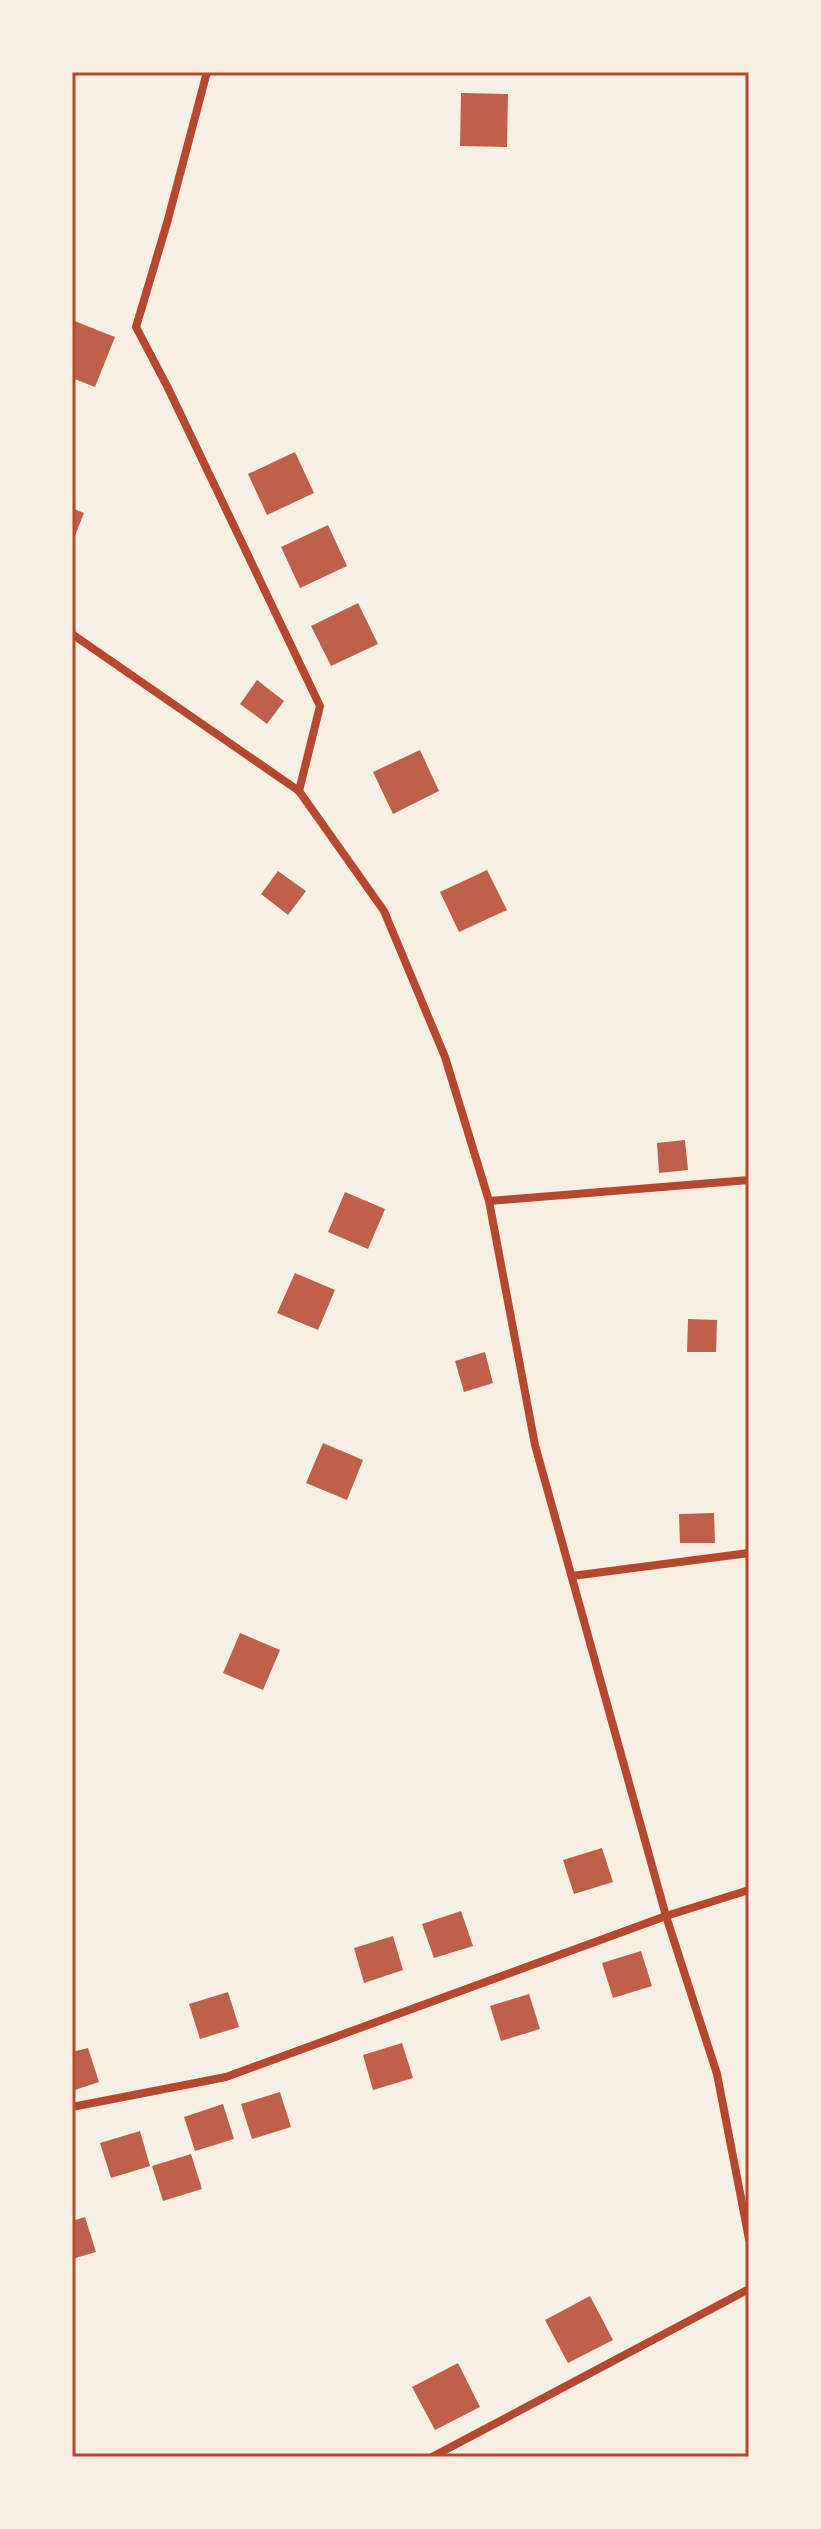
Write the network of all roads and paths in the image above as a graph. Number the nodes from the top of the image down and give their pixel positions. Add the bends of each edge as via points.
1 (207, 72) edge
2 (72, 634) edge
3 (299, 791) junction
4 (749, 1180) edge
5 (489, 1201) junction
6 (749, 1553) edge
7 (572, 1576) junction
8 (749, 1890) edge
9 (666, 1916) junction
10 (72, 2107) edge
11 (749, 2239) edge
12 (749, 2289) edge
13 (432, 2457) edge

1 - 3 street via 136,327 320,706
2 - 3 street
3 - 5 street via 384,911 445,1057
4 - 5 street
5 - 7 street via 535,1445
6 - 7 street
7 - 9 street
8 - 9 street
9 - 10 street via 226,2077
9 - 11 street via 717,2074
12 - 13 street

